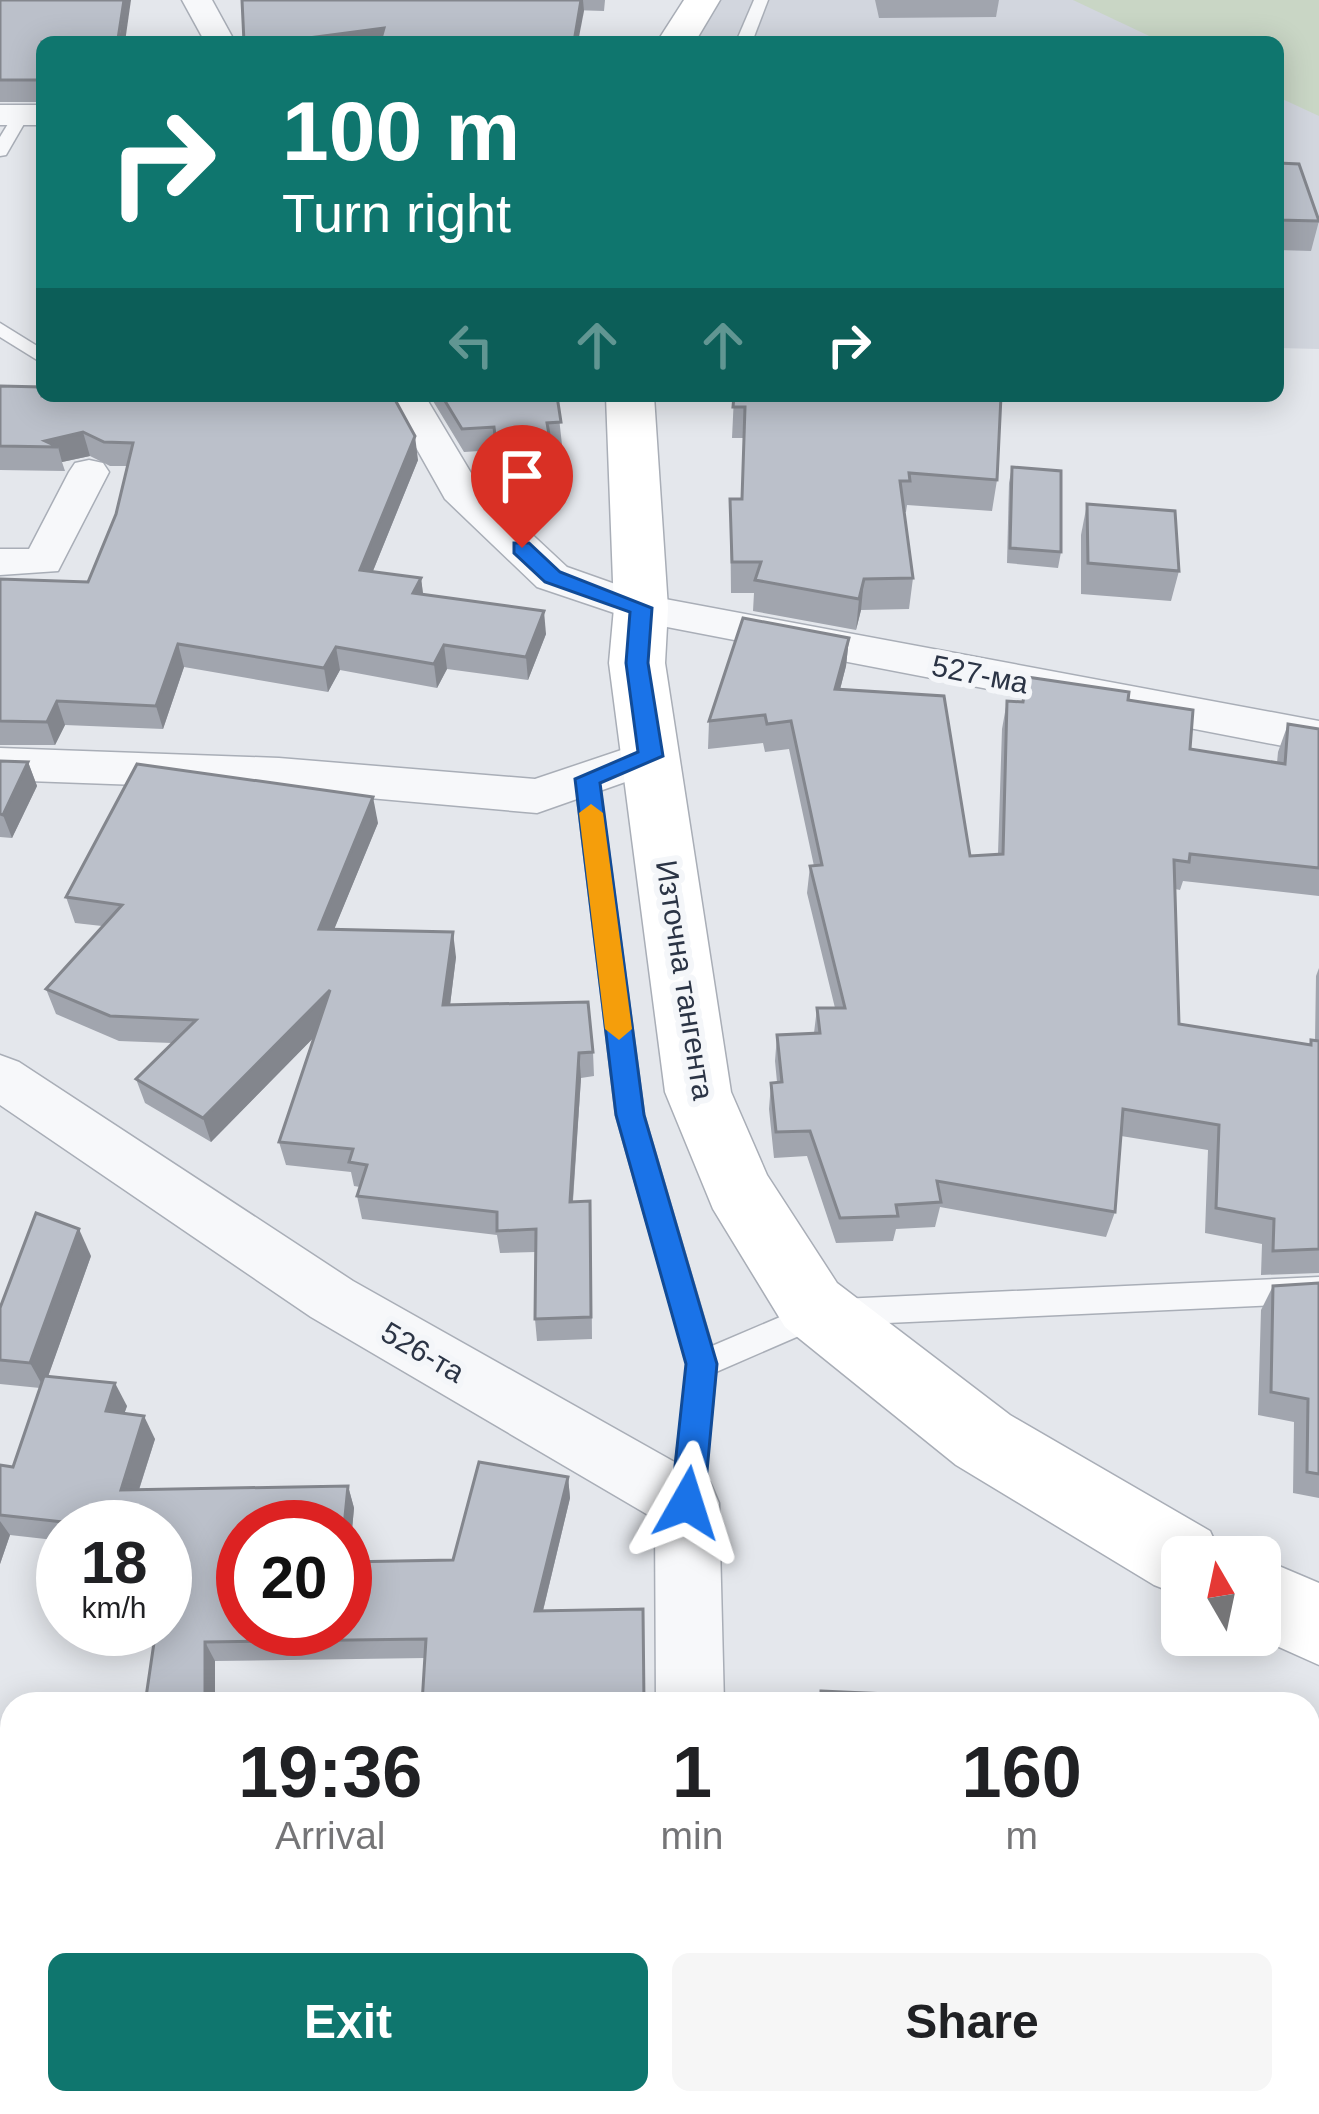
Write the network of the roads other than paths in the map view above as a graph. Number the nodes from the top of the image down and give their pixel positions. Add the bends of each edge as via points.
1 (197, 0) edge
2 (703, 0) edge
3 (761, 0) edge
4 (217, 36) edge
5 (680, 36) edge
6 (746, 36) edge
7 (21, 115) edge
8 (0, 152) edge
9 (0, 329) edge
10 (36, 353) edge
11 (409, 402) edge
12 (630, 402) edge
13 (89, 472) dead end
14 (0, 562) edge
15 (641, 608) junction
16 (1319, 737) edge
17 (651, 756) junction
18 (0, 764) edge
19 (587, 779) junction
20 (0, 1077) edge
21 (1319, 1290) edge
22 (820, 1312) junction
23 (702, 1364) junction
24 (687, 1503) junction
25 (1161, 1546) edge
26 (1281, 1607) edge
27 (1319, 1625) edge
28 (690, 1692) edge

1 - 4 street
2 - 5 street
3 - 6 lane
7 - 8 lane
9 - 10 lane
11 - 15 street, 527-ма via 460,490 552,577
12 - 15 street, Източна тангента
13 - 14 street via 43,562
15 - 16 street, 527-ма
15 - 17 street, Източна тангента via 637,663
17 - 19 street
17 - 22 street, Източна тангента via 698,1092 738,1189
18 - 19 street via 279,774 537,796
19 - 23 lane via 630,1115
20 - 24 street, 526-та via 332,1299
21 - 22 lane
22 - 23 lane
22 - 25 street, Източна тангента via 983,1440
23 - 24 lane
24 - 28 street
26 - 27 street

